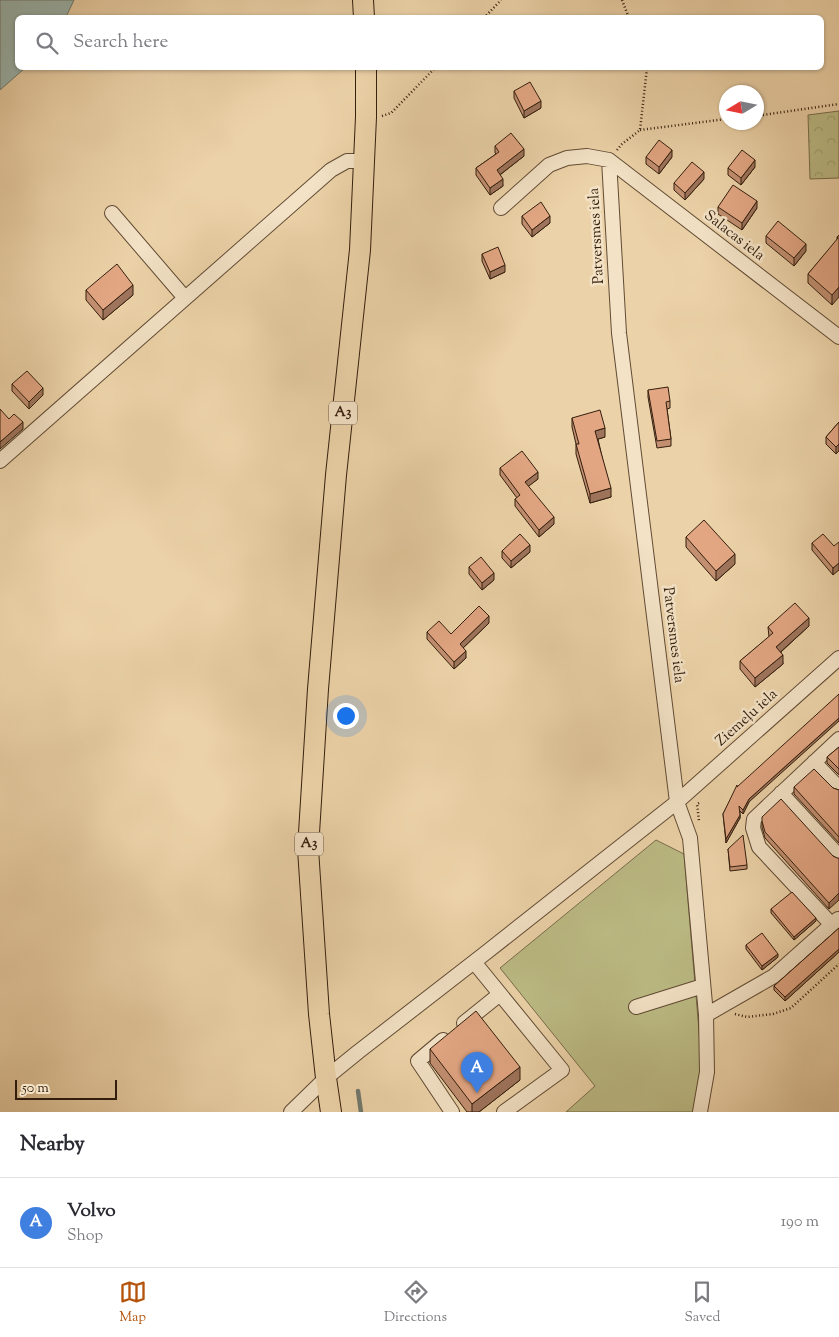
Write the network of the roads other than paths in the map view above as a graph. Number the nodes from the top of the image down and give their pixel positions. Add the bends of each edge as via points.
1 (363, 0) edge
2 (364, 15) edge
3 (366, 70) edge
4 (609, 160) junction
5 (363, 161) junction
6 (501, 208) dead end
7 (112, 213) dead end
8 (185, 298) junction
9 (839, 337) edge
10 (0, 461) edge
11 (839, 658) edge
12 (839, 738) edge
13 (814, 762) junction
14 (839, 788) edge
15 (781, 793) junction
16 (677, 802) junction
17 (839, 856) edge
18 (835, 922) edge
19 (474, 962) junction
20 (704, 986) junction
21 (500, 994) junction
22 (636, 1007) dead end
23 (712, 1012) junction
24 (326, 1078) junction
25 (290, 1112) edge
26 (331, 1112) edge
27 (452, 1112) edge
28 (504, 1112) edge
29 (700, 1112) edge

1 - 2 highway
3 - 5 highway, A3
4 - 6 street via 587,156 567,158 549,165
4 - 9 street, Salacas iela
4 - 16 street, Patversmes iela via 619,333
5 - 8 street via 347,161 331,170
5 - 24 highway, A3 via 360,250 335,485 308,849
7 - 8 street
8 - 10 street
11 - 16 street, Ziemeļu iela
12 - 13 street
13 - 14 street
13 - 15 street
15 - 17 street
15 - 18 street via 754,819 753,828 759,847
16 - 19 street, Ziemeļu iela
16 - 20 street, Patversmes iela via 690,838
18 - 23 street via 774,976
19 - 21 street
19 - 24 street, Ziemeļu iela
20 - 22 street
20 - 23 street, Patversmes iela
21 - 27 street via 418,1061
21 - 28 street via 562,1070
23 - 29 street, Patversmes iela
24 - 25 street, Ziemeļu iela
24 - 26 highway, A3

